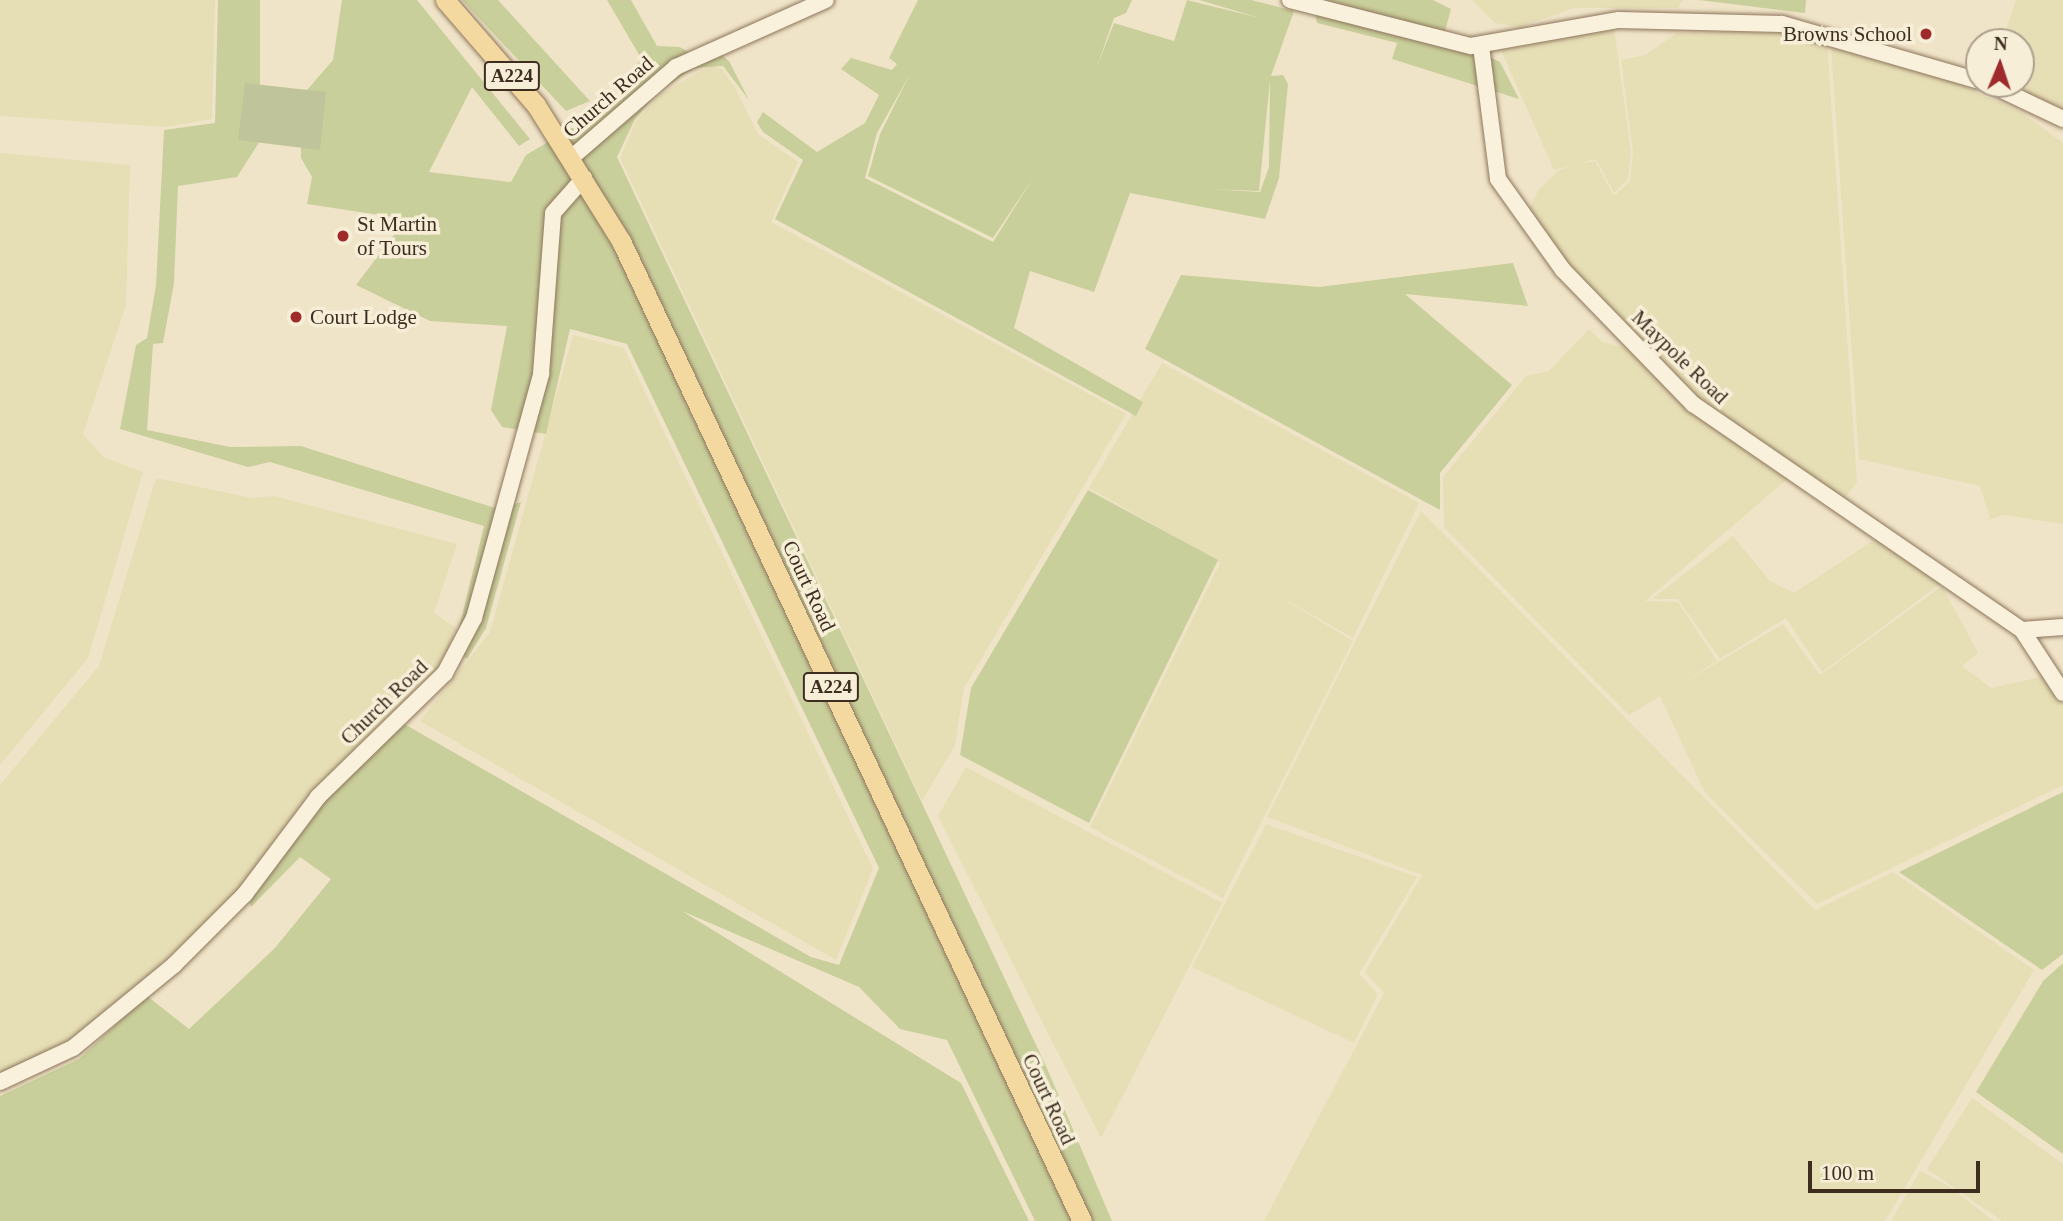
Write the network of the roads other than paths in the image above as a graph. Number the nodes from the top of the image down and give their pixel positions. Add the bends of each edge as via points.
1 (445, 0) edge
2 (826, 0) edge
3 (1290, 0) edge
4 (1481, 46) junction
5 (1965, 77) edge
6 (2019, 98) edge
7 (2063, 119) edge
8 (572, 158) junction
9 (584, 178) junction
10 (2063, 627) edge
11 (2022, 630) junction
12 (2063, 693) edge
13 (0, 1082) edge
14 (1082, 1221) edge

1 - 8 main road, Court Road / A224 via 526,92
2 - 8 street, Church Road via 676,67
3 - 4 street
4 - 5 street via 1619,20 1782,24
4 - 11 street, Maypole Road via 1498,179 1563,270 1693,404
6 - 7 street
8 - 9 main road, Court Road / A224
9 - 13 street, Church Road via 553,213 541,374 474,618 445,673 318,797 245,894 174,964 73,1048
9 - 14 main road, Court Road / A224 via 668,339
10 - 11 street
11 - 12 street, Maypole Road

